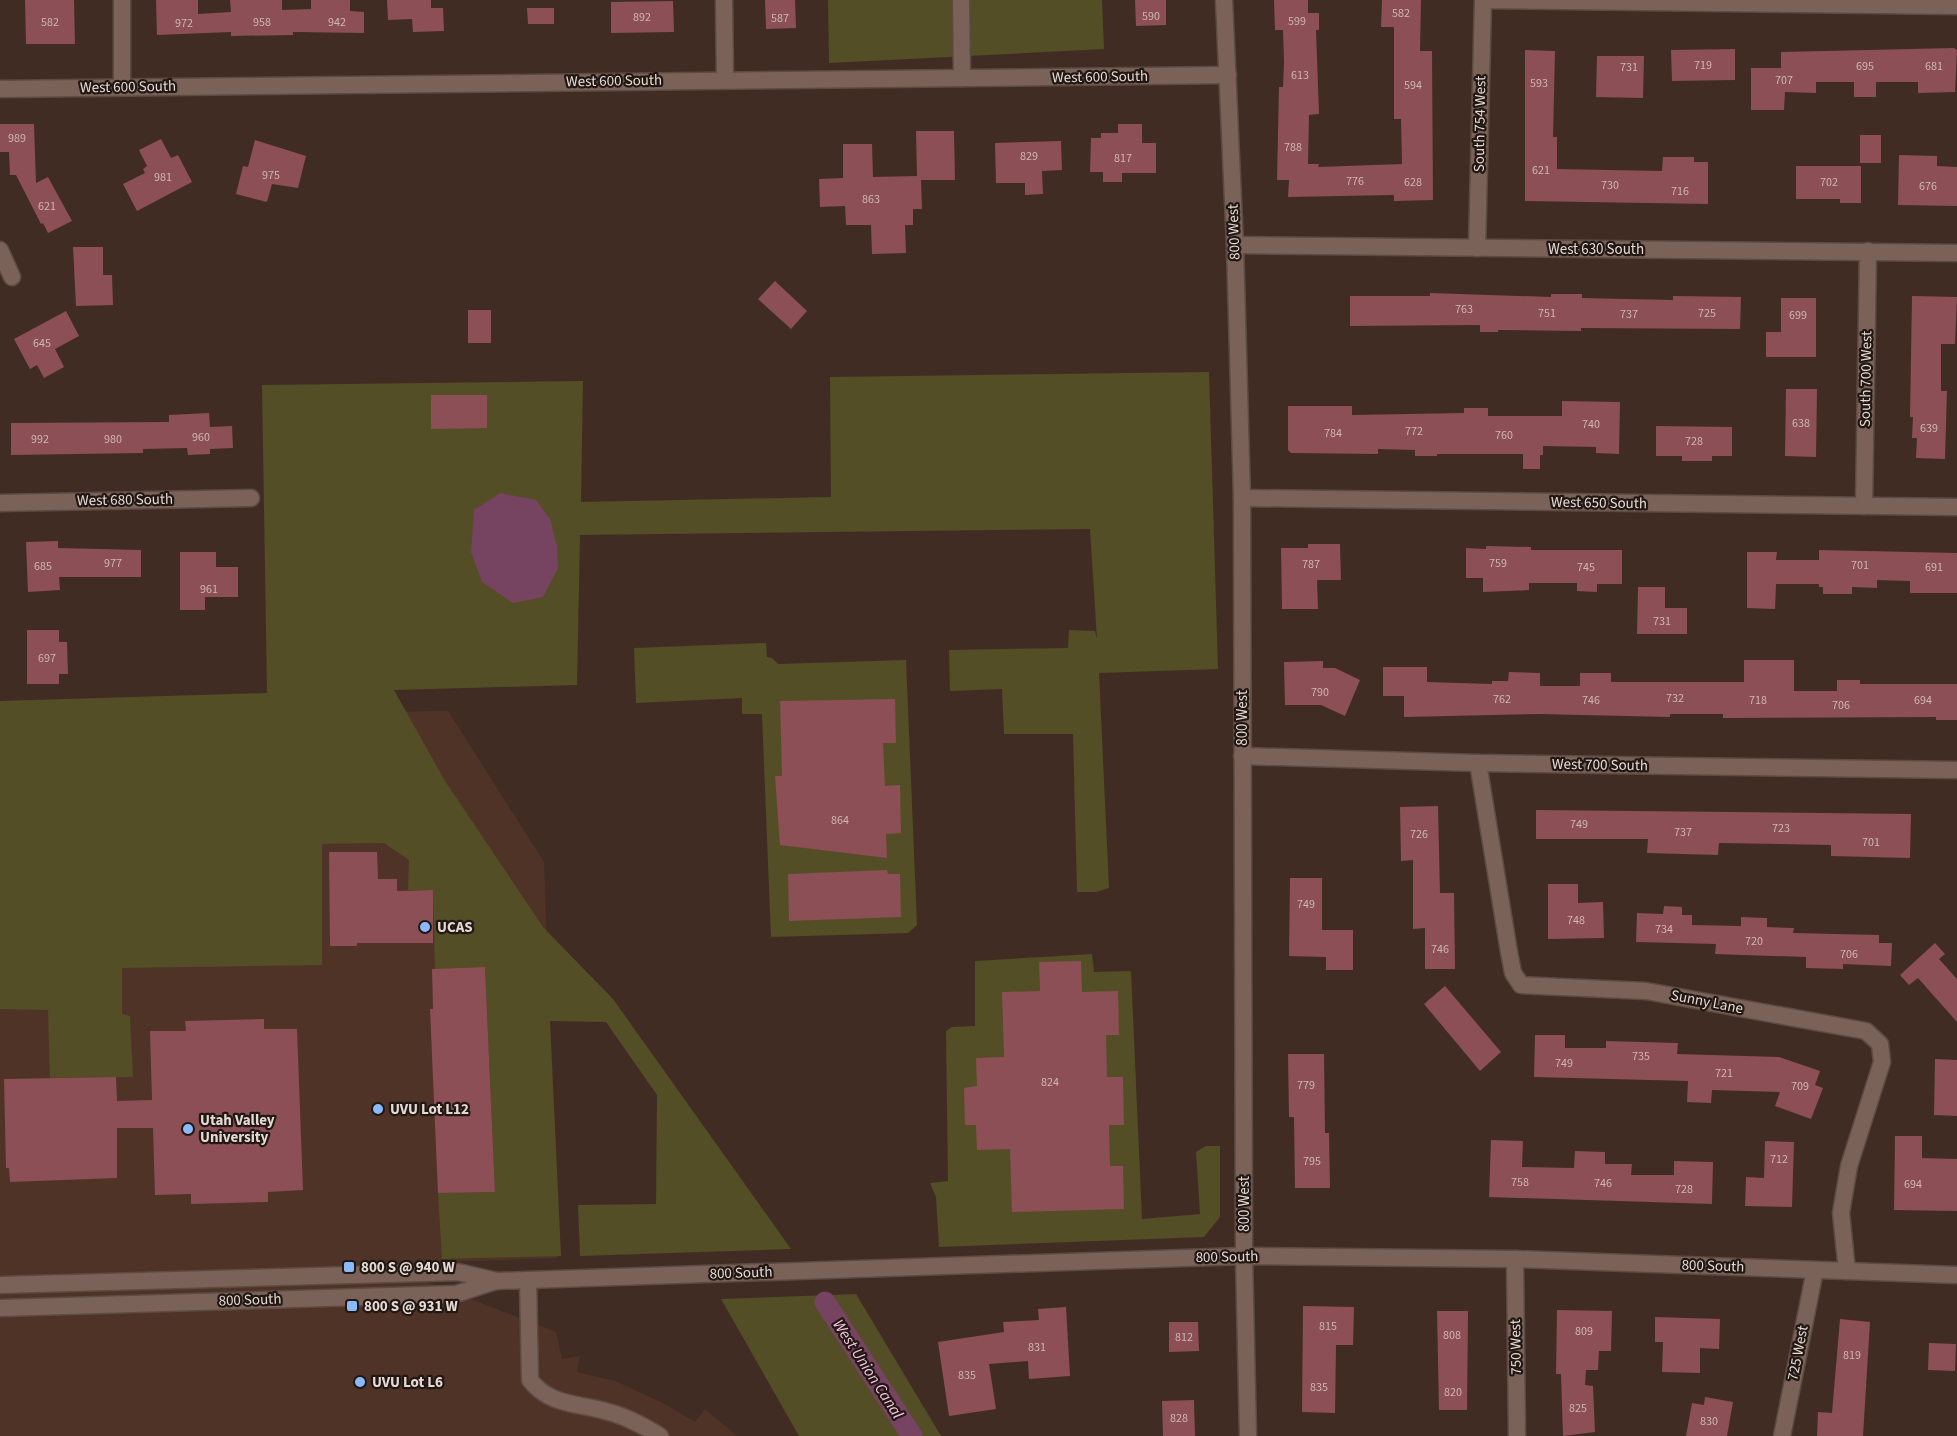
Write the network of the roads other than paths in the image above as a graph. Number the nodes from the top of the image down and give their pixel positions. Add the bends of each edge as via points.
1 (122, 0) edge
2 (724, 0) edge
3 (961, 0) edge
4 (1224, 0) edge
5 (1483, 0) edge
6 (1957, 6) edge
7 (1228, 75) junction
8 (962, 78) junction
9 (725, 80) junction
10 (122, 87) junction
11 (0, 88) edge
12 (1235, 245) junction
13 (1477, 248) junction
14 (0, 250) edge
15 (1868, 251) junction
16 (1957, 253) edge
17 (12, 277) dead end
18 (251, 498) dead end
19 (1242, 498) junction
20 (0, 503) edge
21 (1864, 506) junction
22 (1957, 507) edge
23 (1242, 756) junction
24 (1478, 763) junction
25 (1957, 770) edge
26 (1244, 1256) junction
27 (1515, 1259) junction
28 (1815, 1270) junction
29 (1847, 1271) junction
30 (1957, 1275) edge
31 (528, 1280) junction
32 (497, 1281) junction
33 (0, 1285) edge
34 (0, 1308) edge
35 (660, 1436) edge
36 (1248, 1436) edge
37 (1517, 1436) edge
38 (1782, 1436) edge

1 - 10 street
2 - 9 street
3 - 8 street
4 - 7 street, 800 West
5 - 6 street
5 - 13 street, South 754 West
7 - 8 street, West 600 South
7 - 12 street, 800 West
8 - 9 street, West 600 South
9 - 10 street, West 600 South
10 - 11 street, West 600 South
12 - 13 street, West 630 South
12 - 19 street, 800 West
13 - 15 street, West 630 South
14 - 17 street
15 - 16 street, West 630 South
15 - 21 street, South 700 West
18 - 20 street, West 680 South
19 - 21 street, West 650 South
19 - 23 street, 800 West
21 - 22 street, West 650 South
23 - 24 street, West 700 South
23 - 26 street, 800 West
24 - 25 street, West 700 South
24 - 29 street, Sunny Lane via 1513,973 1521,985 1646,991 1866,1031 1880,1044 1882,1062 1849,1166 1841,1213
26 - 27 street, 800 South
26 - 31 street, 800 South
26 - 36 street, 800 West
27 - 28 street, 800 South
27 - 37 street, 750 West
28 - 29 street, 800 South
28 - 38 street, 725 West
29 - 30 street, 800 South
31 - 32 street, 800 South
31 - 35 street via 530,1380 540,1393 557,1401 607,1411
32 - 33 street, 800 South via 458,1272
32 - 34 street, 800 South via 456,1294

